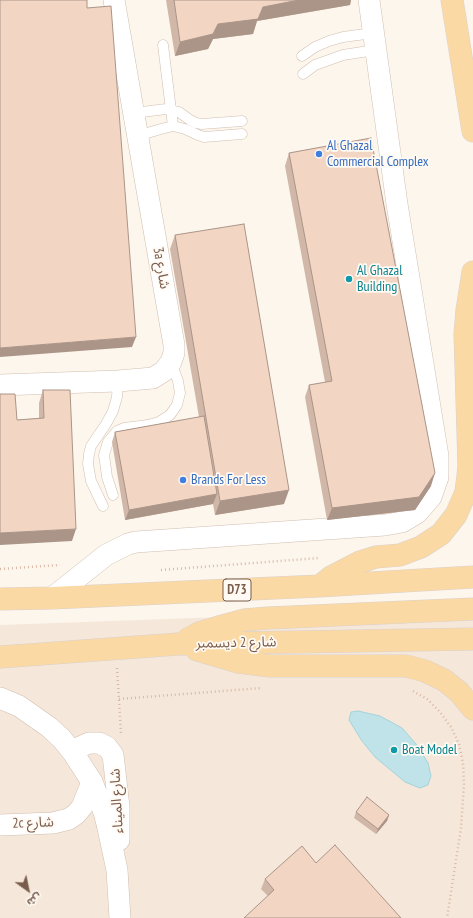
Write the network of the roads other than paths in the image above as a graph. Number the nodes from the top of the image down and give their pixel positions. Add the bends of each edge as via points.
1 (114, 0) edge
2 (369, 0) edge
3 (452, 0) edge
4 (374, 42) junction
5 (163, 45) dead end
6 (302, 56) dead end
7 (303, 74) dead end
8 (172, 111) junction
9 (134, 113) junction
10 (242, 121) dead end
11 (173, 126) junction
12 (473, 131) edge
13 (242, 134) dead end
14 (137, 136) junction
15 (473, 272) edge
16 (171, 362) junction
17 (118, 381) junction
18 (0, 385) edge
19 (113, 495) dead end
20 (103, 506) dead end
21 (469, 578) edge
22 (320, 586) junction
23 (52, 598) junction
24 (0, 599) edge
25 (470, 608) edge
26 (473, 638) edge
27 (178, 644) junction
28 (0, 657) edge
29 (0, 698) edge
30 (473, 709) edge
31 (74, 754) junction
32 (92, 782) junction
33 (0, 824) edge
34 (117, 870) junction
35 (120, 918) edge

1 - 9 street, 3a شارع
2 - 4 street
3 - 12 main road
4 - 6 lane via 343,37 315,47
4 - 7 lane via 315,65
4 - 23 street via 398,212 438,456 438,477 431,497 417,513 402,522 386,525 136,542 113,551
5 - 8 lane
8 - 9 lane via 166,109
8 - 10 lane via 202,124
8 - 11 lane
9 - 14 street, 3a شارع
11 - 13 lane via 204,137
11 - 14 lane
14 - 16 street, 3a شارع via 174,345
15 - 22 main road via 465,334 469,467 466,492 456,515 440,534 421,547 400,555 360,562 331,577
16 - 17 street via 164,371 153,378
16 - 19 lane via 180,393 177,405 170,415 160,422 117,430 108,442 104,455
17 - 18 street
17 - 20 lane via 117,397 112,411 91,446 89,454 91,481
21 - 22 main road, D73
22 - 23 main road, D73
23 - 24 main road, D73
25 - 27 main road via 244,620 199,633
26 - 27 main road, شارع 2 ديسمبر
27 - 28 main road, شارع 2 ديسمبر
27 - 30 main road via 227,659 260,665 406,666 444,680 459,692
29 - 31 street, شارع الميناء via 19,706 49,727
31 - 32 street, شارع الميناء
31 - 34 street, شارع الميناء via 80,747 89,743 99,743 113,755 119,814
32 - 33 street, 2c شارع via 82,807 69,819 53,823
32 - 34 street, شارع الميناء via 104,812
34 - 35 street, شارع الميناء

